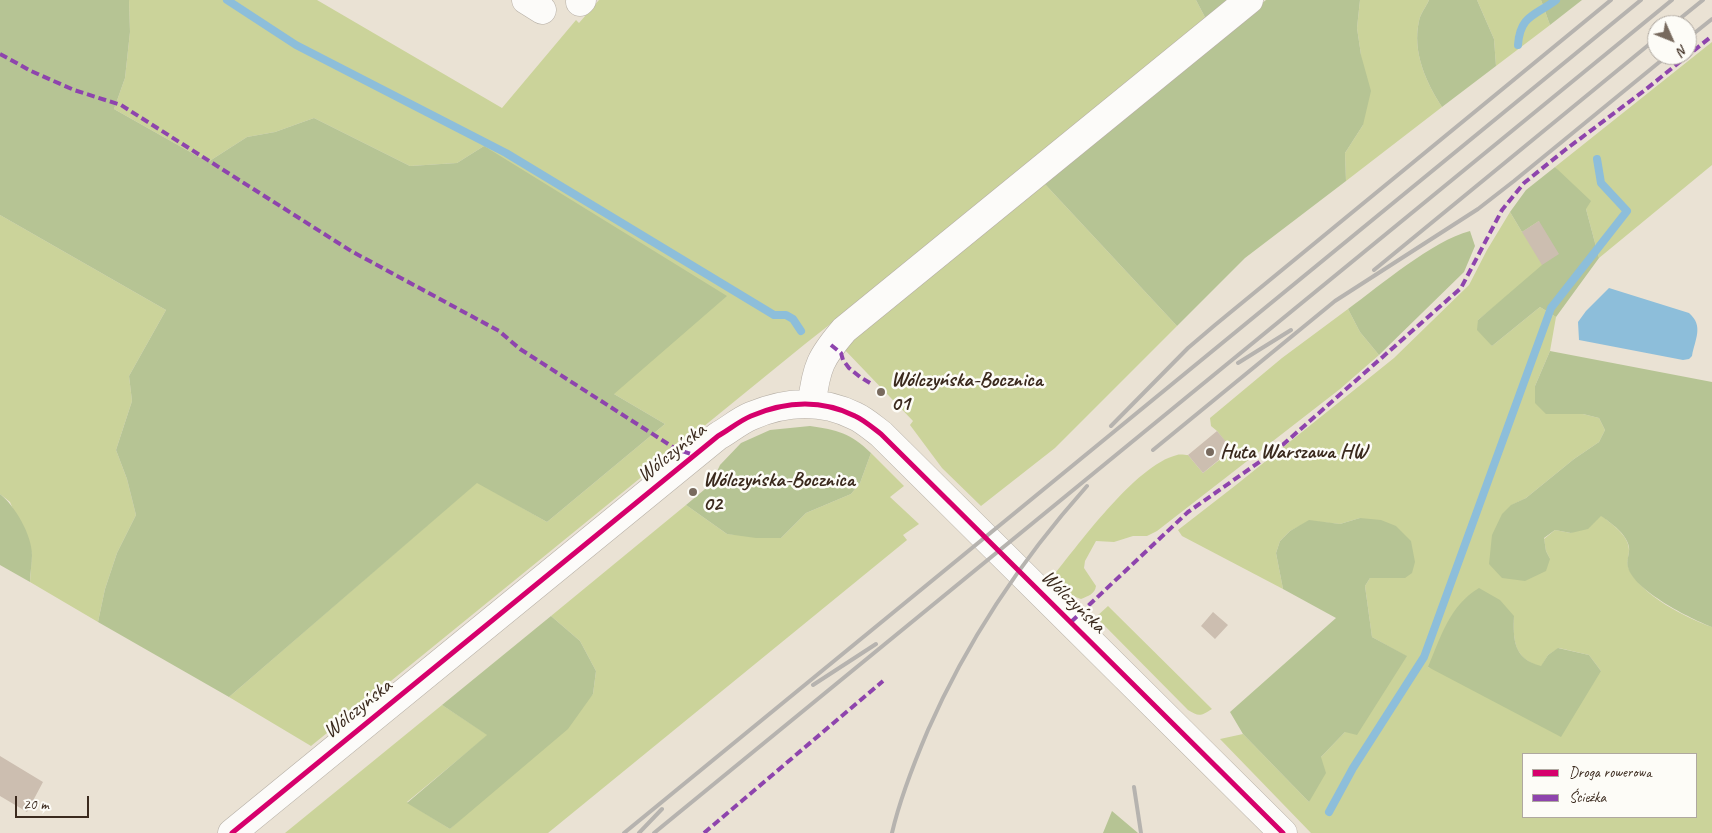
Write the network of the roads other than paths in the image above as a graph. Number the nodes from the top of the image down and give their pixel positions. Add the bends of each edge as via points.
1 (1249, 0) edge
2 (812, 403) junction
3 (232, 833) edge
4 (1283, 833) edge

1 - 2 street via 844,330 820,362
2 - 3 street, Wólczyńska via 782,405 750,416 718,436
2 - 4 street, Wólczyńska via 828,405 857,416 881,434

